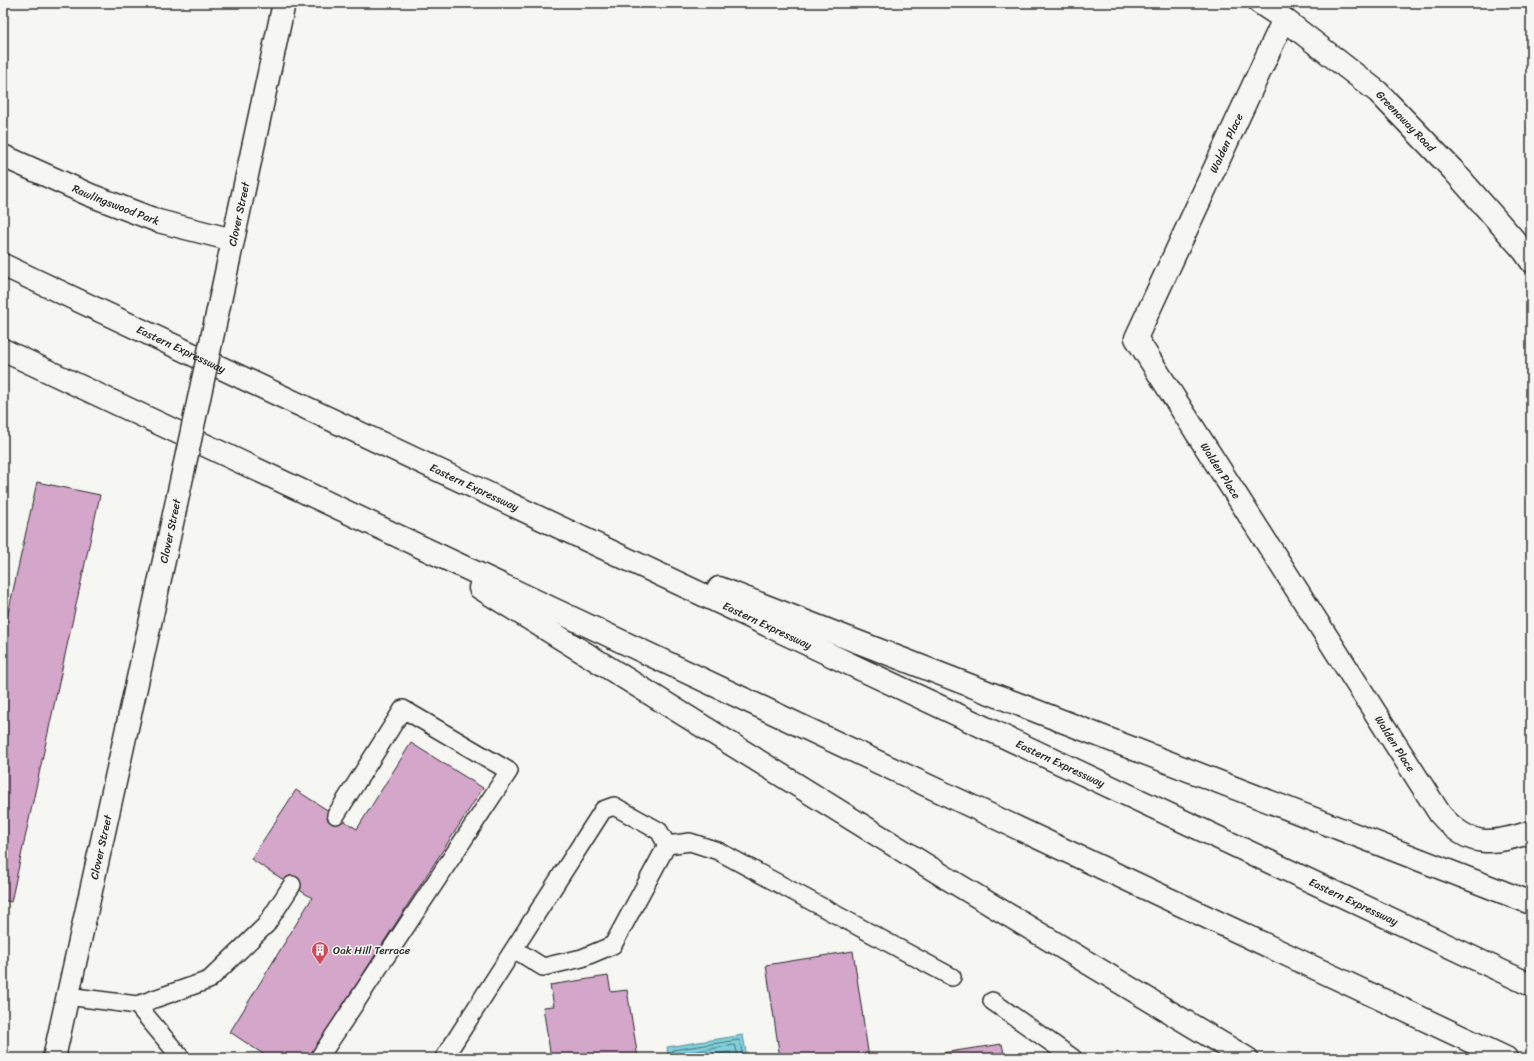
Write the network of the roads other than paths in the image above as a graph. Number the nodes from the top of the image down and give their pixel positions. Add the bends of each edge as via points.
1 (284, 3) edge
2 (1260, 3) edge
3 (1284, 19) junction
4 (3, 156) edge
5 (231, 250) junction
6 (1529, 250) edge
7 (3, 265) edge
8 (3, 350) edge
9 (541, 520) junction
10 (393, 534) junction
11 (336, 815) dead end
12 (1531, 832) edge
13 (667, 845) junction
14 (292, 885) dead end
15 (1531, 903) edge
16 (514, 949) junction
17 (952, 977) dead end
18 (1531, 985) edge
19 (68, 996) junction
20 (992, 1001) dead end
21 (137, 1005) junction
22 (1244, 1057) edge
23 (54, 1058) edge
24 (182, 1058) edge
25 (319, 1058) edge
26 (444, 1058) edge
27 (1073, 1058) edge
28 (1506, 1058) edge

1 - 5 main road, Clover Street
2 - 3 main road, Greenaway Road
3 - 6 main road, Greenaway Road via 1378,92
3 - 12 main road, Walden Place via 1136,338 1440,814 1466,837 1482,841 1507,840
4 - 5 main road, Rawlingswood Park via 90,195
5 - 19 main road, Clover Street, bridge
7 - 9 main road, Eastern Expressway
8 - 10 main road
9 - 15 main road
9 - 18 main road, Eastern Expressway
10 - 22 main road via 950,880
10 - 28 main road
11 - 25 lane via 403,709 509,771
13 - 16 lane via 613,944 582,958 543,967
13 - 16 lane via 659,831 614,806 603,810
13 - 17 lane via 690,842 718,851
14 - 21 lane via 266,925 210,980
16 - 26 lane
19 - 21 lane
19 - 23 main road, Clover Street
20 - 27 lane
21 - 24 lane

